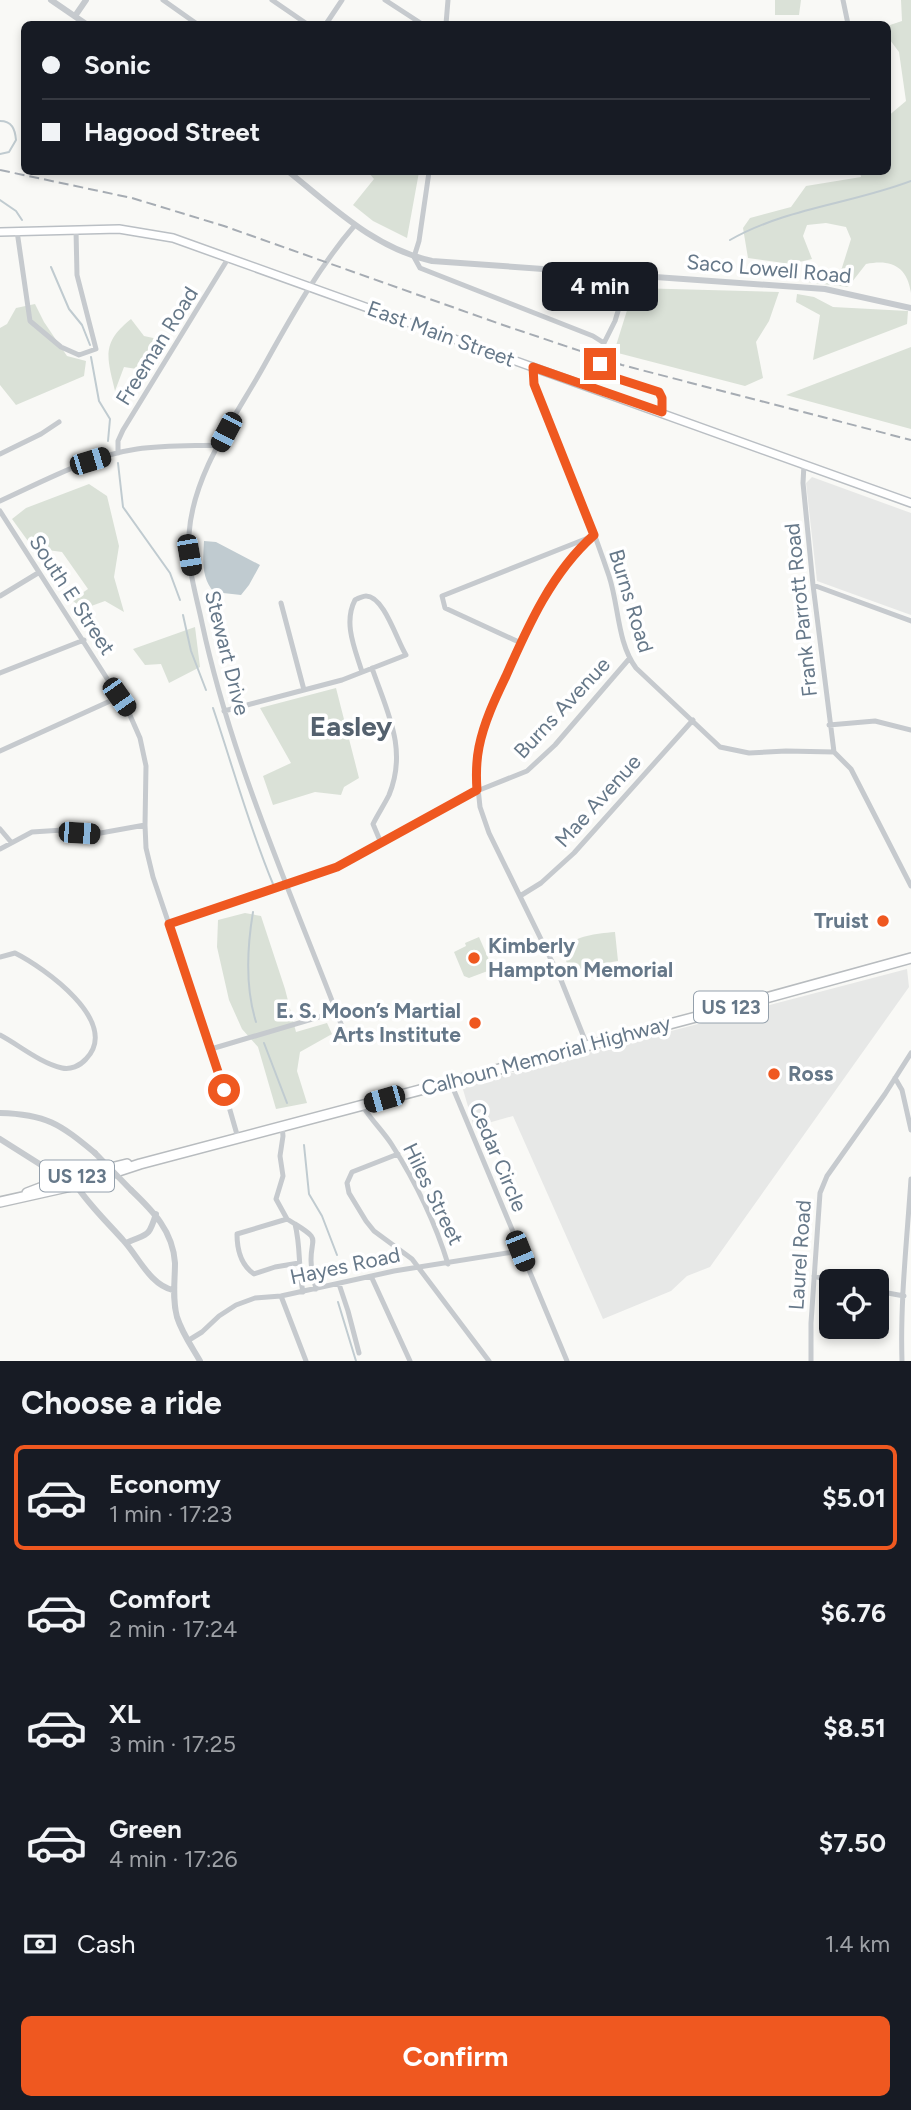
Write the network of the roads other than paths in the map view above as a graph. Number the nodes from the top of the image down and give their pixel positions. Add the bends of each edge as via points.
1 (51, 0) edge
2 (86, 0) edge
3 (163, 0) edge
4 (272, 0) edge
5 (342, 0) edge
6 (385, 0) edge
7 (448, 0) edge
8 (843, 0) edge
9 (75, 16) junction
10 (82, 21) edge
11 (193, 21) edge
12 (303, 21) edge
13 (328, 21) edge
14 (417, 21) edge
15 (446, 21) edge
16 (847, 21) edge
17 (293, 175) edge
18 (429, 175) edge
19 (355, 225) junction
20 (76, 229) junction
21 (17, 231) junction
22 (0, 232) edge
23 (229, 257) junction
24 (414, 257) junction
25 (629, 275) junction
26 (311, 286) junction
27 (911, 308) edge
28 (604, 343) junction
29 (603, 354) dead end
30 (600, 364) dead end
31 (533, 367) junction
32 (662, 412) junction
33 (59, 422) dead end
34 (219, 445) junction
35 (118, 453) junction
36 (0, 454) edge
37 (804, 464) junction
38 (0, 501) edge
39 (911, 503) edge
40 (0, 511) edge
41 (594, 535) junction
42 (38, 573) junction
43 (813, 585) junction
44 (0, 596) edge
45 (281, 603) dead end
46 (911, 621) edge
47 (83, 640) junction
48 (521, 643) junction
49 (629, 659) junction
50 (372, 668) junction
51 (362, 672) junction
52 (0, 673) edge
53 (304, 690) junction
54 (119, 697) junction
55 (224, 711) junction
56 (693, 720) junction
57 (829, 725) junction
58 (911, 730) edge
59 (0, 751) edge
60 (834, 752) junction
61 (477, 790) junction
62 (145, 825) junction
63 (0, 829) edge
64 (11, 842) junction
65 (381, 844) junction
66 (0, 849) edge
67 (288, 885) junction
68 (911, 886) edge
69 (520, 896) junction
70 (169, 924) junction
71 (0, 957) edge
72 (911, 958) edge
73 (336, 1012) junction
74 (0, 1035) edge
75 (346, 1037) dead end
76 (587, 1045) junction
77 (211, 1049) junction
78 (911, 1053) edge
79 (895, 1078) junction
80 (450, 1081) junction
81 (362, 1105) junction
82 (1, 1114) edge
83 (282, 1125) junction
84 (911, 1130) edge
85 (238, 1138) junction
86 (0, 1139) edge
87 (397, 1154) junction
88 (140, 1164) junction
89 (911, 1180) edge
90 (61, 1181) junction
91 (76, 1185) junction
92 (15, 1198) junction
93 (0, 1202) edge
94 (156, 1214) junction
95 (287, 1219) junction
96 (295, 1224) junction
97 (126, 1243) junction
98 (520, 1251) junction
99 (299, 1263) junction
100 (448, 1264) junction
101 (417, 1268) junction
102 (371, 1276) junction
103 (814, 1276) junction
104 (819, 1277) edge
105 (339, 1284) junction
106 (316, 1289) junction
107 (173, 1290) junction
108 (303, 1292) junction
109 (889, 1293) edge
110 (281, 1296) junction
111 (904, 1296) junction
112 (188, 1340) junction
113 (359, 1353) dead end
114 (200, 1361) edge
115 (306, 1361) edge
116 (410, 1361) edge
117 (489, 1361) edge
118 (567, 1361) edge
119 (811, 1361) edge
120 (902, 1361) edge

1 - 9 street
2 - 9 street
3 - 11 street
4 - 12 street
5 - 13 street
6 - 14 street
7 - 15 street
8 - 16 street
9 - 10 street
17 - 19 street, Saco Lowell Road
18 - 24 street
19 - 24 street, Saco Lowell Road via 379,242
19 - 26 street, Stewart Drive
20 - 21 main road, East Main Street
20 - 21 street via 78,275 96,349 79,355 61,347 30,321
20 - 23 main road, East Main Street via 148,232
21 - 22 main road, East Main Street
23 - 26 main road, East Main Street
23 - 35 street, Freeman Road via 123,430
24 - 25 street, Saco Lowell Road
24 - 28 street via 420,268
25 - 27 street, Saco Lowell Road via 825,289
25 - 28 street
26 - 31 main road, East Main Street
26 - 34 street, Stewart Drive
28 - 29 street
30 - 32 street via 603,374 659,392
31 - 32 main road, East Main Street
31 - 41 street, Burns Road via 534,384
32 - 37 main road, East Main Street
33 - 36 street
34 - 35 street
34 - 55 street, Stewart Drive via 199,486 189,555
35 - 38 street
37 - 39 main road, East Main Street
37 - 43 street, Frank Parrott Road
40 - 42 street, South E Street
41 - 48 street via 554,581
41 - 48 street via 442,596 445,608
41 - 49 street, Burns Road
42 - 44 street
42 - 47 street, South E Street
43 - 46 street
43 - 57 street, Frank Parrott Road
45 - 53 street
47 - 52 street
47 - 54 street, South E Street
48 - 61 street via 484,727
49 - 56 street, Burns Road
49 - 61 street, Burns Avenue via 533,766
50 - 51 street
50 - 51 street via 406,655 382,606 365,596 355,600 349,610
50 - 65 street via 398,755 390,793 373,824
51 - 53 street
53 - 55 street
54 - 59 street
54 - 62 street, South E Street via 144,751
55 - 67 street, Stewart Drive
56 - 60 street, Burns Road via 730,751
56 - 69 street, Mae Avenue via 567,860
57 - 58 street via 875,721
57 - 60 street, Frank Parrott Road
60 - 68 street via 851,769
61 - 65 street, Burns Avenue
61 - 69 street via 489,833
62 - 64 street via 95,834 47,830
62 - 70 street, South E Street via 153,877
63 - 64 street
64 - 66 street
65 - 67 street, Burns Avenue
67 - 70 street, Burns Avenue
67 - 73 street, Stewart Drive
69 - 76 street
70 - 77 street, South E Street
71 - 74 street via 15,953 50,975 83,1007 95,1040 91,1054 68,1069
72 - 76 highway, Calhoun Memorial Highway / US 123
73 - 75 street, Stewart Drive
73 - 77 street
76 - 80 highway, Calhoun Memorial Highway / US 123
77 - 85 street, South E Street
78 - 79 street, Laurel Road
79 - 84 street
79 - 103 street, Laurel Road via 827,1176 820,1194
80 - 81 highway, Calhoun Memorial Highway / US 123
80 - 98 street, Cedar Circle
81 - 83 highway, Calhoun Memorial Highway / US 123
81 - 87 street, Hiles Street
82 - 94 street, bridge via 35,1115 69,1131
83 - 85 highway, Calhoun Memorial Highway / US 123
83 - 95 street via 283,1176 276,1199
85 - 88 highway, Calhoun Memorial Highway / US 123
86 - 90 street
87 - 100 street, Hiles Street via 420,1194
87 - 101 street via 352,1172 347,1183 366,1222
88 - 90 highway, Calhoun Memorial Highway / US 123 via 123,1164
88 - 91 highway, Calhoun Memorial Highway / US 123
89 - 111 street
90 - 92 highway, Calhoun Memorial Highway / US 123
91 - 92 highway, Calhoun Memorial Highway / US 123
91 - 97 street
92 - 93 highway, Calhoun Memorial Highway / US 123
94 - 97 street via 150,1233
94 - 107 street via 170,1238 175,1262
95 - 96 street
95 - 99 street via 237,1234 237,1246 254,1274
96 - 99 street
96 - 106 street via 313,1239
97 - 107 street via 152,1276
98 - 100 street, Hayes Road
98 - 118 street, Cedar Circle
99 - 108 street
100 - 101 street, Hayes Road
101 - 102 street, Hayes Road
101 - 117 street
102 - 105 street, Hayes Road
102 - 116 street
103 - 104 street
103 - 119 street, Laurel Road
105 - 106 street, Hayes Road
105 - 113 street
106 - 108 street, Hayes Road
107 - 112 street via 176,1315
108 - 110 street, Hayes Road
109 - 111 street
110 - 112 street, Hayes Road via 236,1305
110 - 115 street
111 - 120 street
112 - 114 street

